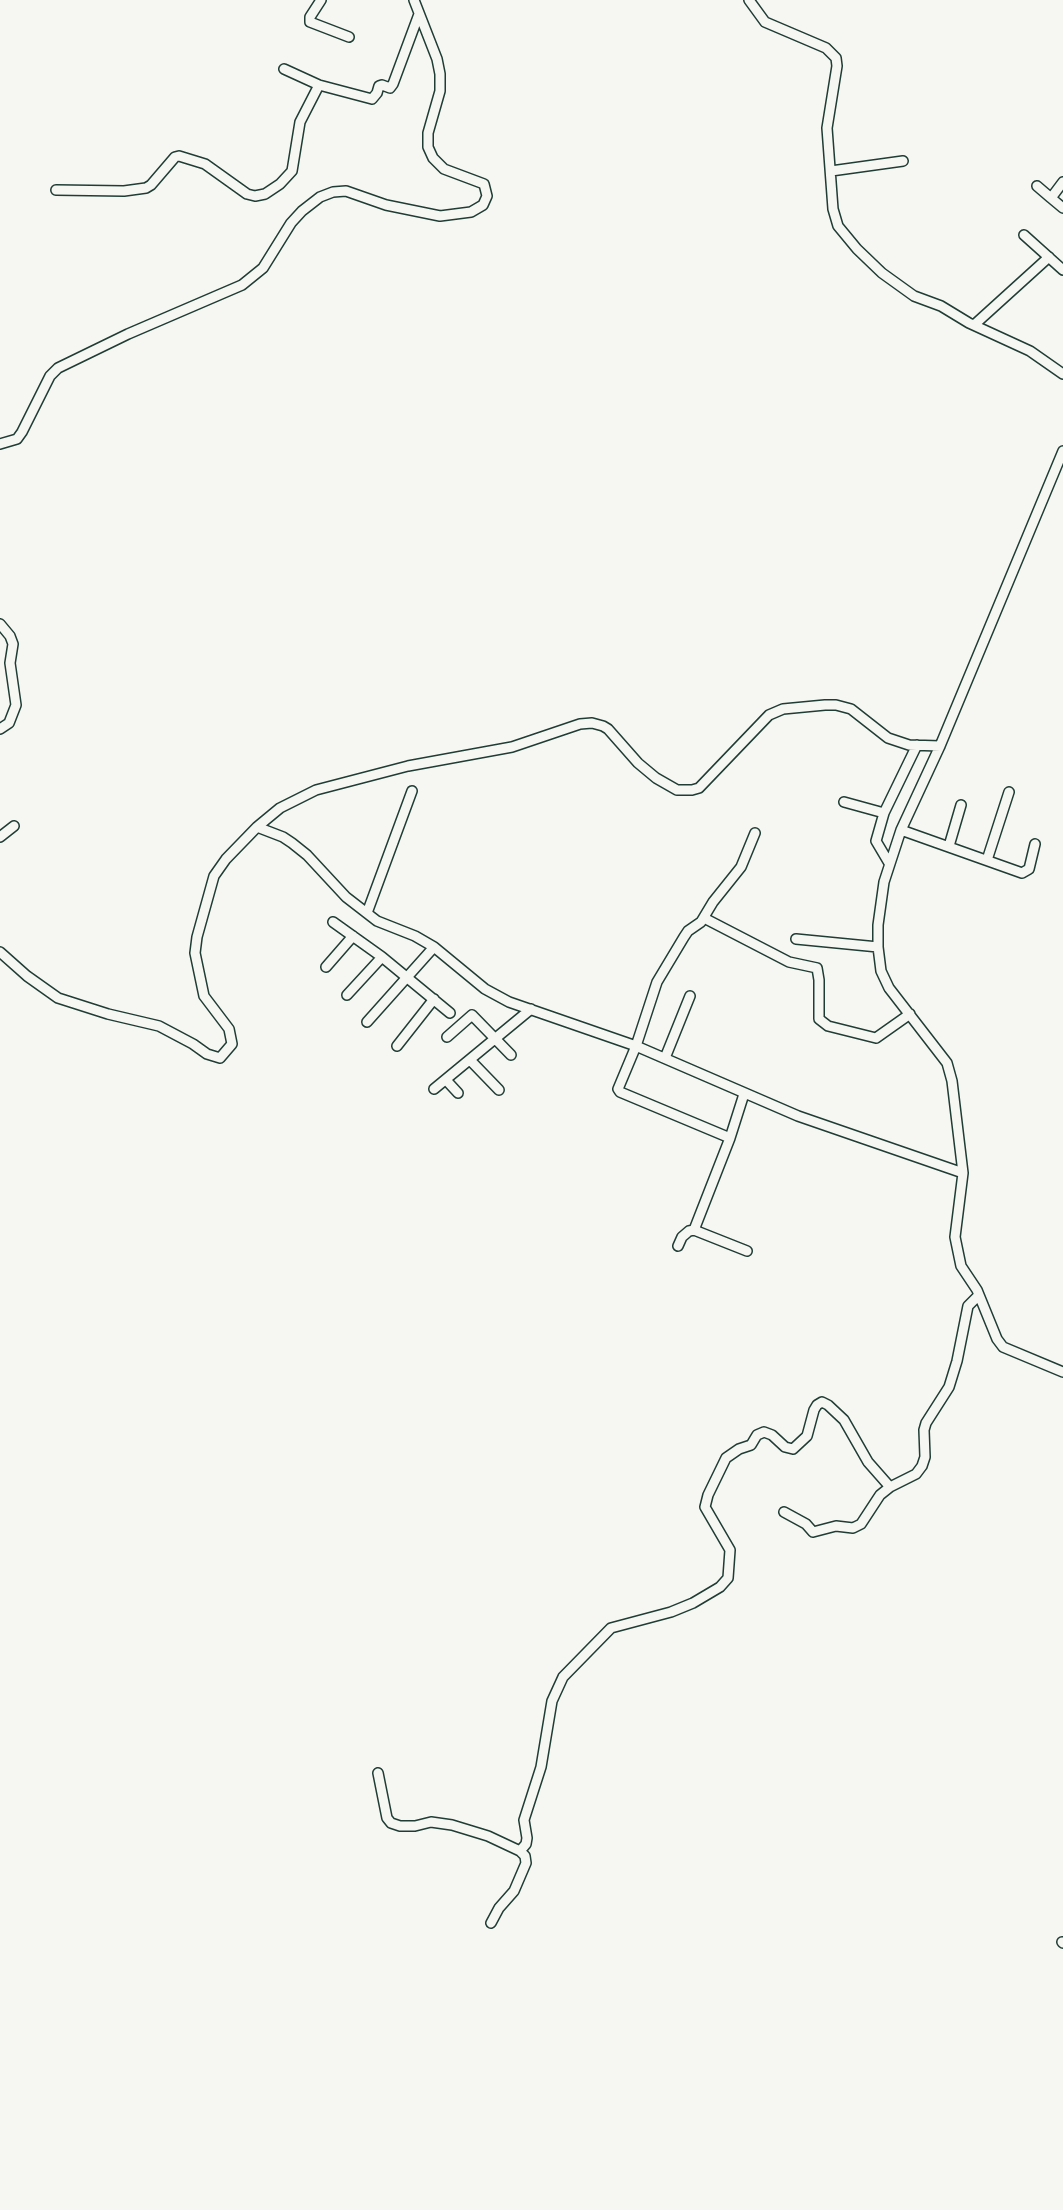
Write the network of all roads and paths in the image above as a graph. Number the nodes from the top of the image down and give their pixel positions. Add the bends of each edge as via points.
1 (321, 0) edge
2 (414, 0) edge
3 (749, 0) edge
4 (419, 14) junction
5 (349, 37) dead end
6 (284, 69) dead end
7 (319, 85) junction
8 (903, 161) dead end
9 (831, 171) junction
10 (1063, 182) edge
11 (1038, 186) dead end
12 (56, 190) dead end
13 (1051, 198) junction
14 (1063, 208) edge
15 (1024, 235) dead end
16 (1049, 257) junction
17 (1063, 270) edge
18 (974, 325) junction
19 (1063, 374) edge
20 (0, 444) edge
21 (1063, 451) edge
22 (0, 624) edge
23 (0, 729) edge
24 (917, 745) junction
25 (940, 746) junction
26 (412, 791) dead end
27 (1009, 792) dead end
28 (844, 802) dead end
29 (961, 805) dead end
30 (884, 813) junction
31 (14, 826) dead end
32 (257, 827) junction
33 (901, 830) junction
34 (755, 834) dead end
35 (0, 837) edge
36 (1035, 844) dead end
37 (948, 846) junction
38 (987, 860) junction
39 (890, 863) junction
40 (367, 913) junction
41 (704, 918) junction
42 (333, 922) dead end
43 (353, 936) junction
44 (796, 939) dead end
45 (434, 947) junction
46 (878, 947) junction
47 (0, 952) edge
48 (382, 957) junction
49 (326, 967) dead end
50 (407, 978) junction
51 (347, 994) dead end
52 (690, 996) dead end
53 (434, 999) junction
54 (531, 1009) junction
55 (450, 1013) dead end
56 (910, 1014) junction
57 (367, 1022) dead end
58 (447, 1037) dead end
59 (495, 1037) junction
60 (398, 1046) dead end
61 (636, 1046) junction
62 (510, 1055) dead end
63 (665, 1058) junction
64 (470, 1060) junction
65 (446, 1080) junction
66 (434, 1089) dead end
67 (499, 1090) dead end
68 (458, 1093) dead end
69 (744, 1094) junction
70 (730, 1138) junction
71 (963, 1173) junction
72 (694, 1230) junction
73 (678, 1246) dead end
74 (747, 1251) dead end
75 (978, 1296) junction
76 (1063, 1372) edge
77 (890, 1487) junction
78 (784, 1512) dead end
79 (378, 1773) dead end
80 (520, 1851) junction
81 (491, 1923) dead end

1 - 5 street via 310,22
2 - 4 street
3 - 9 street via 765,22 826,48 836,58 827,128
4 - 7 street via 390,88 379,86 372,99
4 - 20 street via 437,59 441,82 428,133 428,147 444,169 484,184 487,196 483,205 471,212 440,216 386,206 346,191 320,197 291,223 263,268 242,285 145,326 58,368 50,376 17,439
6 - 7 street
7 - 12 street via 300,122 292,171 265,194 247,194 206,164 179,156 146,188 124,191
8 - 9 street
9 - 18 street via 838,226 857,249 882,273 914,296 941,306
10 - 13 street
11 - 13 street
13 - 14 street
15 - 16 street
16 - 17 street
16 - 18 street
18 - 19 street via 1030,351
21 - 25 street
22 - 23 street via 13,644 10,663 16,705 9,723
24 - 25 street
24 - 30 street
24 - 32 street via 888,738 851,709 836,705 783,709 769,715 699,788 684,791 671,787 644,768 603,726 580,724 512,747 408,766 316,790 280,808
25 - 33 street
26 - 40 street
27 - 38 street
28 - 30 street
29 - 37 street
30 - 39 street via 876,841
31 - 35 street
32 - 40 street via 283,836 292,843 346,897
32 - 47 street via 226,858 214,876 197,937 195,953 204,996 229,1029 232,1044 220,1058 159,1026 58,998
33 - 37 street
33 - 39 street
34 - 41 street via 741,867
36 - 38 street via 1025,873
37 - 38 street
39 - 46 street via 880,908
40 - 45 street via 377,921
41 - 56 street via 789,962 817,968 819,1019 828,1026 876,1038
41 - 61 street via 688,931 657,982
42 - 43 street
43 - 48 street
43 - 49 street
44 - 46 street
45 - 50 street
45 - 54 street via 485,989
46 - 56 street via 881,972 889,988
48 - 50 street
48 - 51 street
50 - 53 street
50 - 57 street
52 - 63 street
53 - 55 street
53 - 60 street
54 - 59 street
54 - 61 street
56 - 71 street via 947,1063
58 - 59 street via 472,1014
59 - 62 street
59 - 64 street
61 - 63 street
61 - 70 street via 619,1084 620,1092
63 - 69 street
64 - 65 street
64 - 67 street
65 - 66 street
65 - 68 street
69 - 70 street
69 - 71 street
70 - 72 street
71 - 75 street via 955,1237 961,1266
72 - 73 street via 689,1230
72 - 74 street
75 - 76 street via 1003,1347
75 - 77 street via 968,1306 957,1362 948,1387 924,1430 922,1466 910,1478
77 - 78 street via 880,1495 861,1524 852,1528 836,1526 813,1532 806,1524
77 - 80 street via 868,1462 844,1420 822,1402 814,1410 807,1436 793,1449 764,1432 757,1435 751,1445 726,1458 705,1507 730,1550 728,1578 720,1587 693,1603 610,1628 563,1677 552,1701 541,1766 524,1820 526,1844
79 - 80 street via 387,1818 391,1823 400,1826 431,1822 452,1825 488,1836
80 - 81 street via 526,1863 514,1891

